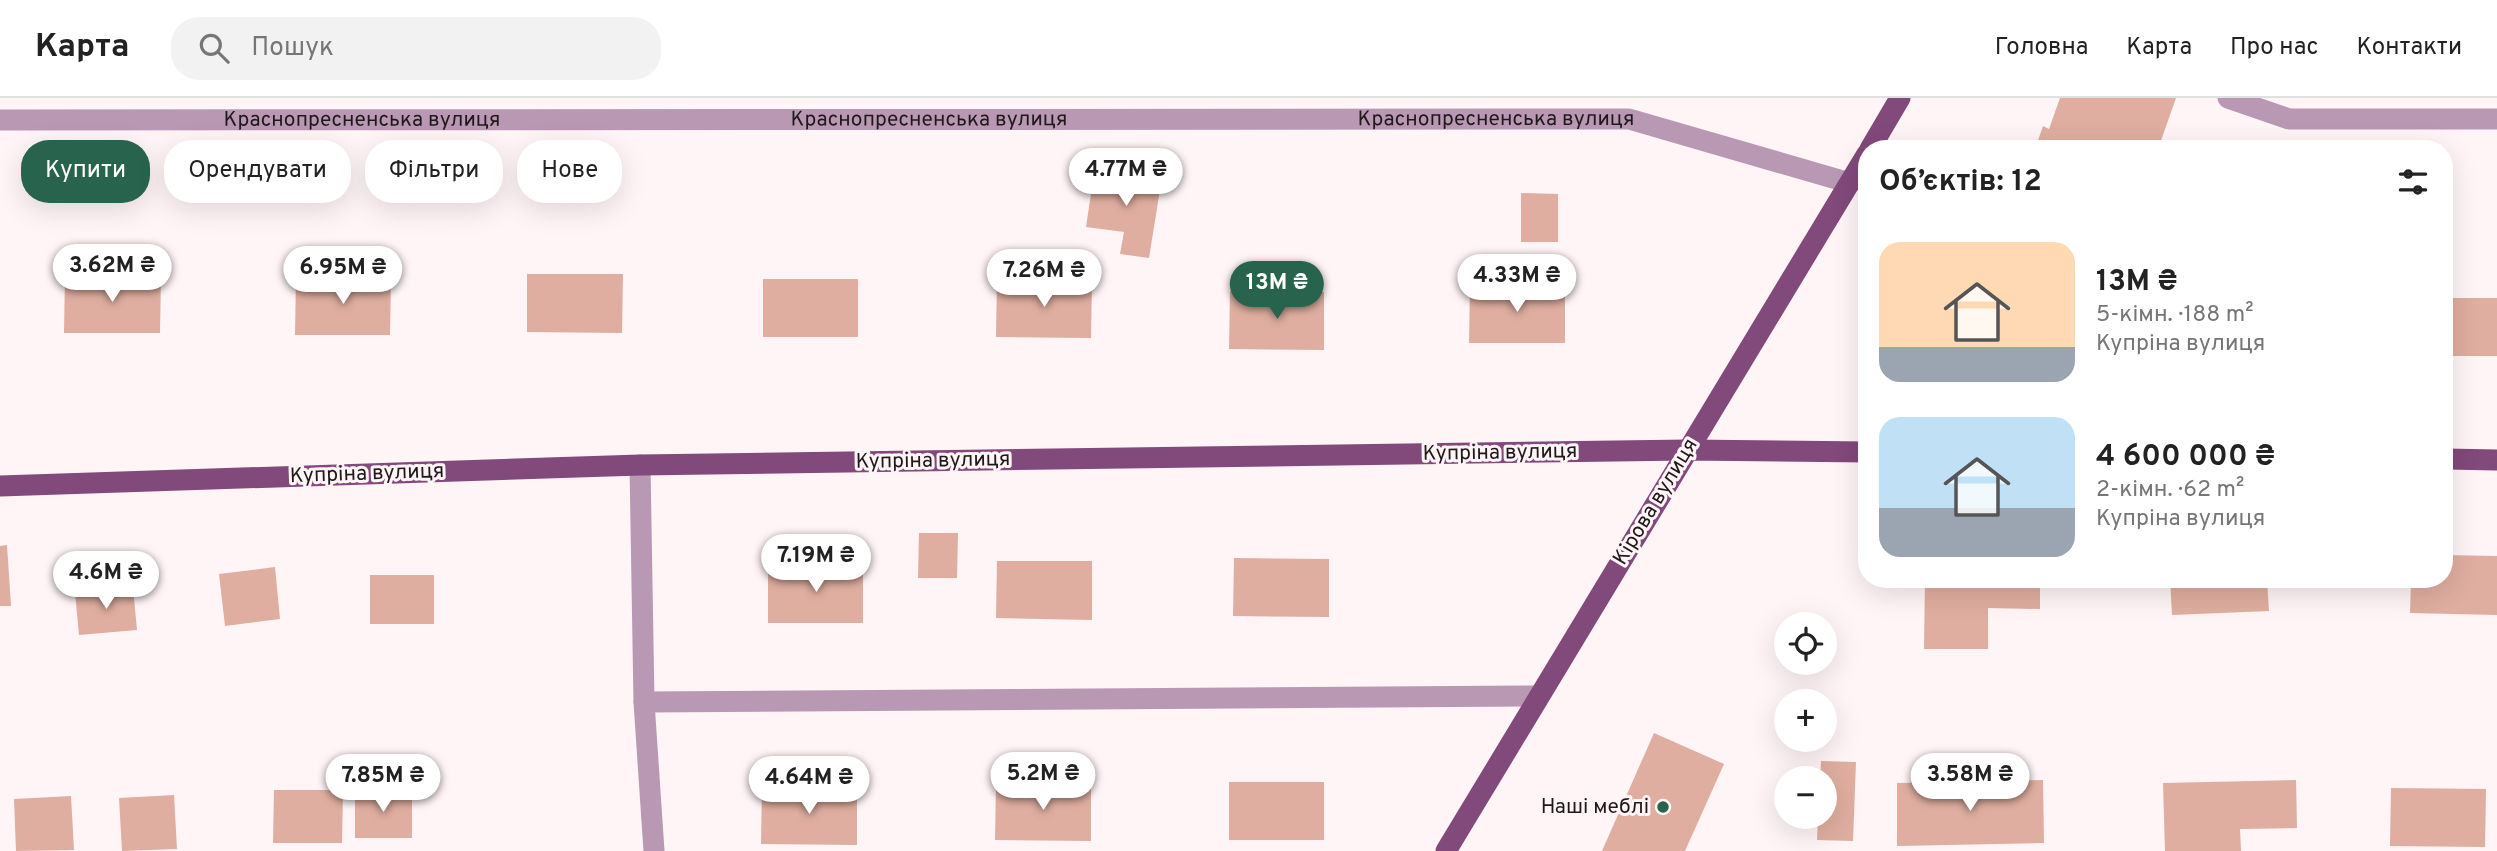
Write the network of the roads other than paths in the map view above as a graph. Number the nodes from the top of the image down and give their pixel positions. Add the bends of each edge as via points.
1 (1900, 98) edge
2 (2228, 98) edge
3 (2497, 119) edge
4 (0, 120) edge
5 (1875, 140) edge
6 (1858, 169) edge
7 (1850, 183) junction
8 (1688, 450) junction
9 (1858, 452) edge
10 (2453, 459) edge
11 (2497, 460) edge
12 (640, 465) junction
13 (0, 486) edge
14 (1538, 696) junction
15 (644, 702) junction
16 (654, 851) edge
17 (1446, 851) edge

1 - 5 main road
2 - 3 street via 2289,120
4 - 7 street, Краснопресненська вулиця via 1629,119
6 - 7 main road, Кірова вулиця
7 - 8 main road, Кірова вулиця
8 - 9 main road, Купріна вулиця
8 - 12 main road, Купріна вулиця
8 - 14 main road, Кірова вулиця
10 - 11 main road
12 - 13 main road, Купріна вулиця
12 - 15 street
14 - 15 street
14 - 17 main road, Кірова вулиця
15 - 16 street

